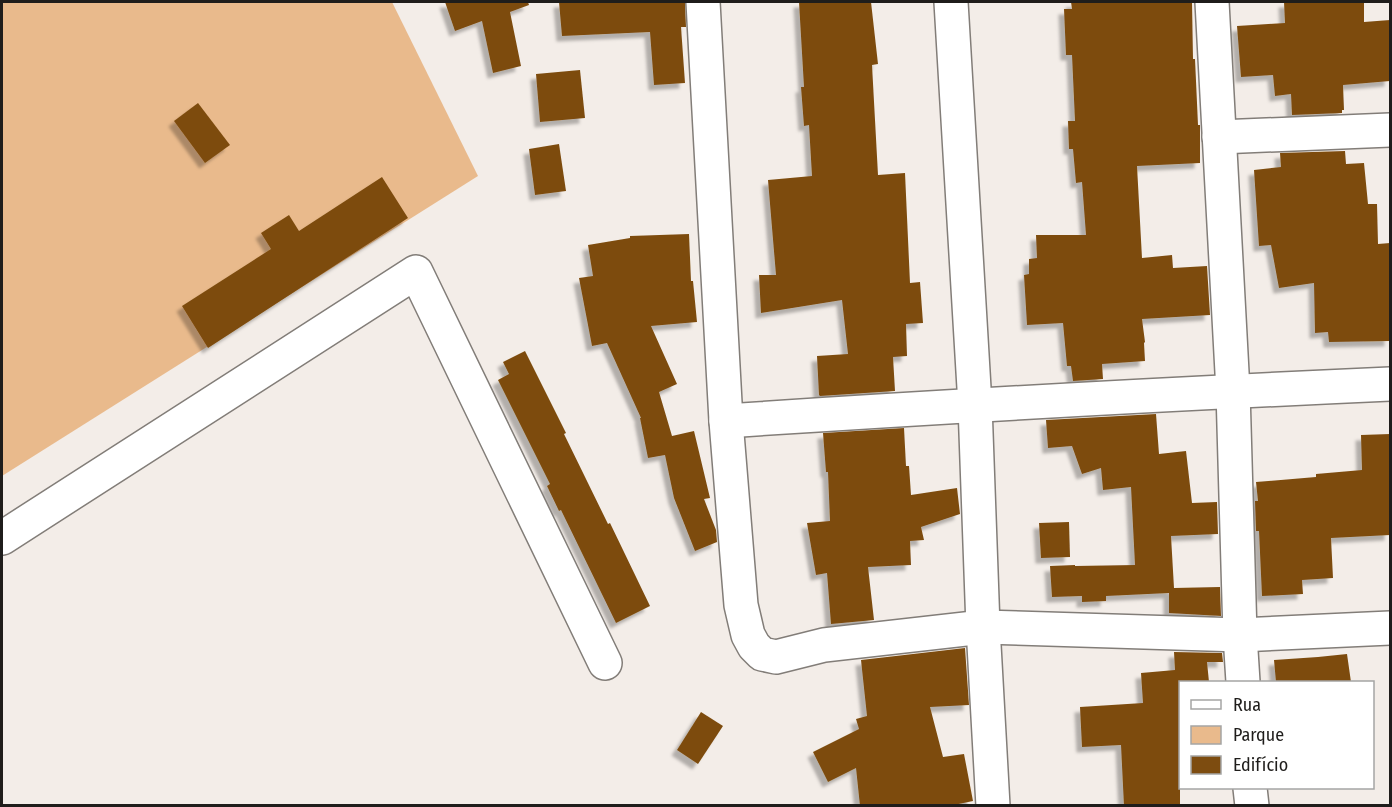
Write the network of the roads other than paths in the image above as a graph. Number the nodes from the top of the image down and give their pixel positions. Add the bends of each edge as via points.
1 (703, 2) edge
2 (951, 2) edge
3 (1212, 2) edge
4 (1390, 130) edge
5 (1219, 137) junction
6 (1390, 384) edge
7 (1233, 391) junction
8 (975, 405) junction
9 (726, 421) junction
10 (2, 538) edge
11 (983, 627) junction
12 (1390, 628) edge
13 (1240, 635) junction
14 (605, 663) dead end
15 (1243, 681) edge
16 (1250, 789) edge
17 (993, 806) edge
18 (1252, 806) edge

1 - 9 street
2 - 8 street
3 - 5 street
4 - 5 street
5 - 7 street
6 - 7 street
7 - 8 street
7 - 13 street
8 - 9 street
8 - 11 street
9 - 11 street via 741,605 748,634 762,654 776,657 824,645
10 - 14 street via 416,272
11 - 13 street
11 - 17 street
12 - 13 street
13 - 15 street
16 - 18 street

